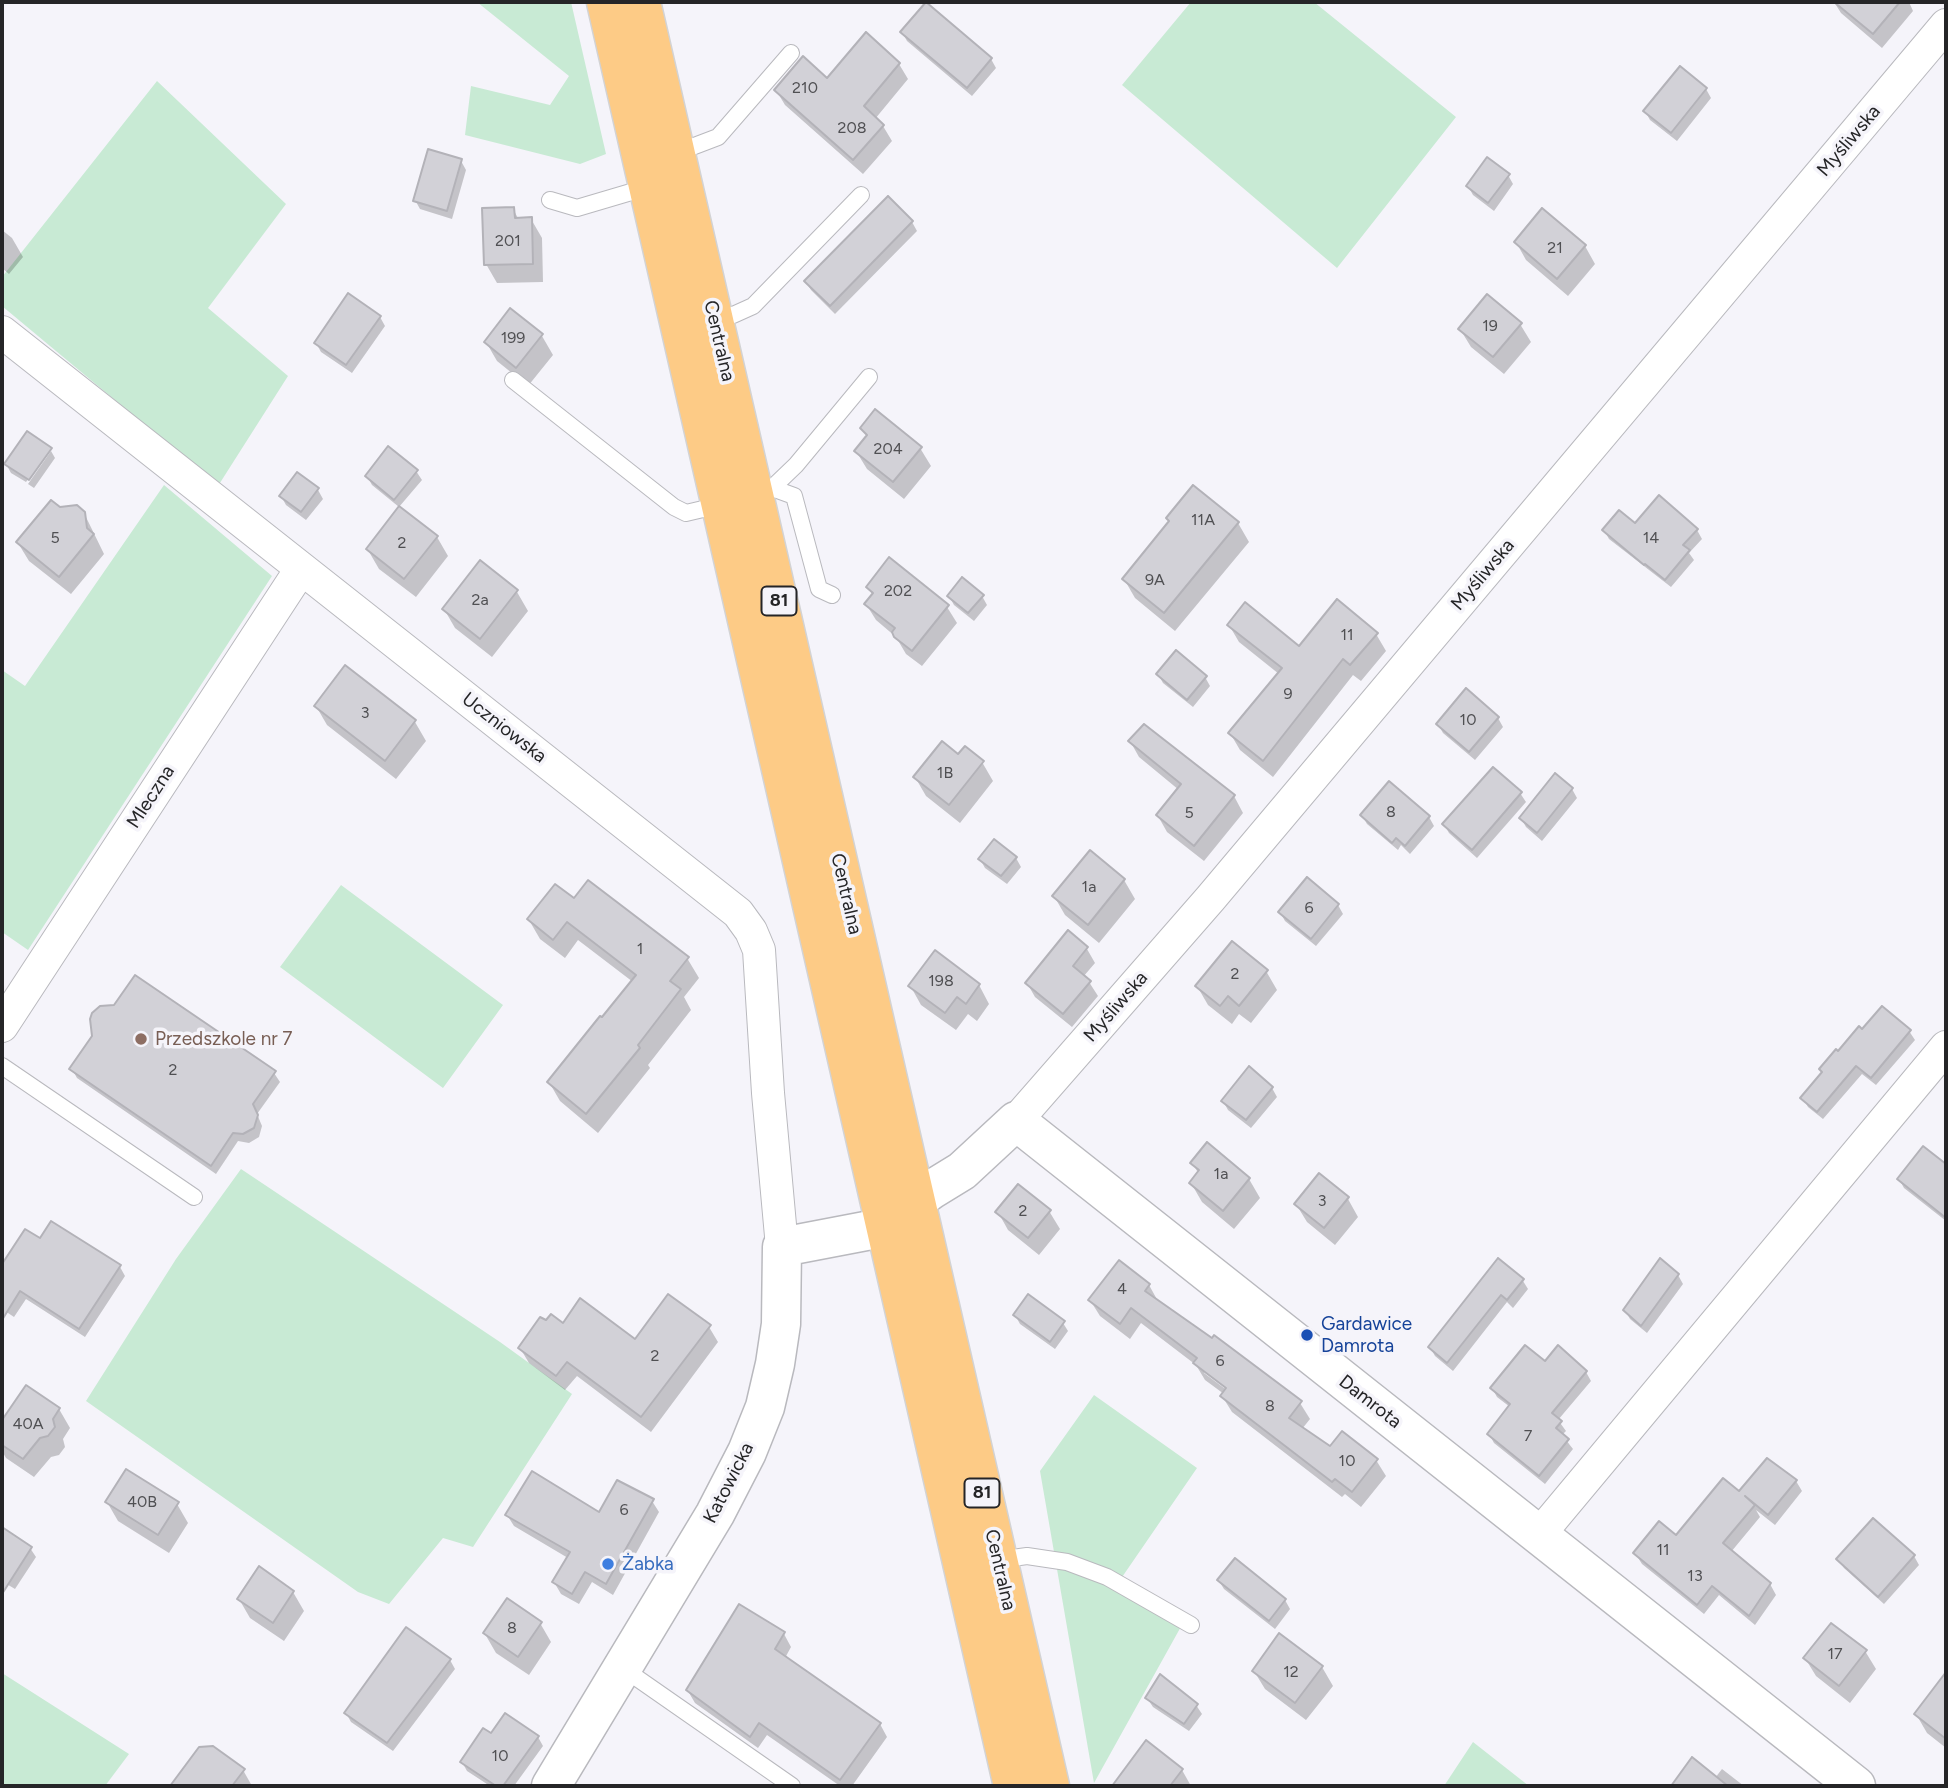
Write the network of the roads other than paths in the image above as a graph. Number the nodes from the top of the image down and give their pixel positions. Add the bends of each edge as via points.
1 (606, 2) edge
2 (641, 2) edge
3 (1946, 25) edge
4 (791, 53) dead end
5 (676, 153) junction
6 (648, 187) junction
7 (861, 195) dead end
8 (550, 200) dead end
9 (714, 319) junction
10 (2, 332) edge
11 (869, 377) dead end
12 (513, 380) dead end
13 (749, 496) junction
14 (301, 569) junction
15 (832, 595) dead end
16 (2, 1026) edge
17 (1946, 1047) edge
18 (2, 1066) edge
19 (1016, 1121) junction
20 (194, 1197) dead end
21 (917, 1200) junction
22 (885, 1223) junction
23 (782, 1247) junction
24 (1538, 1536) junction
25 (998, 1560) junction
26 (1191, 1625) dead end
27 (624, 1669) junction
28 (551, 1786) edge
29 (792, 1786) edge
30 (1013, 1786) edge
31 (1050, 1786) edge
32 (1856, 1786) edge

1 - 6 main road, Centralna / 81
2 - 5 main road, Centralna / 81
3 - 19 street, Myśliwska via 1228,878
4 - 5 lane via 718,137
5 - 9 main road, Centralna / 81
6 - 8 lane via 577,208
6 - 13 main road, Centralna / 81
7 - 9 lane via 753,306
9 - 13 main road, Centralna / 81
10 - 14 street, Uczniowska
11 - 13 lane via 796,465
12 - 13 lane via 674,507 687,513
13 - 15 lane via 794,496 819,589
13 - 21 main road, Centralna / 81
13 - 22 main road, Centralna / 81
14 - 16 street, Mleczna
14 - 23 street, Uczniowska via 738,913 751,931 759,950
17 - 24 street
18 - 20 lane
19 - 21 street via 962,1171
19 - 24 street, Damrota
21 - 22 street
21 - 25 main road, Centralna / 81
22 - 23 street via 871,1230
22 - 30 main road, Centralna / 81
23 - 27 street, Katowicka via 781,1324 765,1407 715,1514
24 - 32 street, Damrota
25 - 26 lane via 1027,1556 1067,1562 1107,1577
25 - 31 main road, Centralna / 81
27 - 28 street, Katowicka
27 - 29 lane

